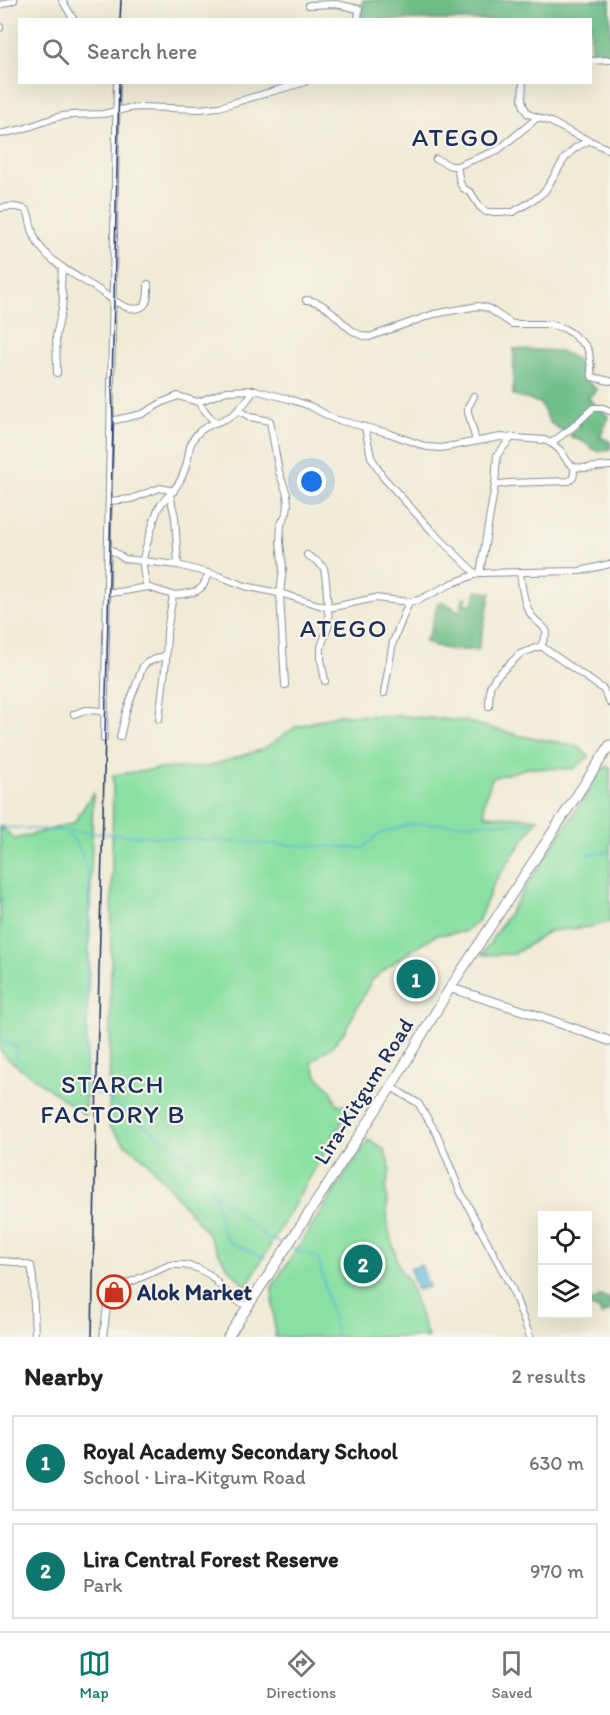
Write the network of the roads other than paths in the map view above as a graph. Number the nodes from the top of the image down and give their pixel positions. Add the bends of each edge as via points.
1 (14, 0) edge
2 (62, 0) edge
3 (309, 4) dead end
4 (0, 5) edge
5 (73, 18) edge
6 (358, 18) edge
7 (610, 60) edge
8 (592, 61) edge
9 (117, 84) edge
10 (298, 84) edge
11 (523, 84) edge
12 (117, 111) junction
13 (537, 118) junction
14 (0, 134) edge
15 (588, 141) junction
16 (610, 150) edge
17 (436, 159) dead end
18 (457, 166) junction
19 (1, 206) edge
20 (62, 267) junction
21 (148, 284) dead end
22 (306, 300) dead end
23 (113, 301) junction
24 (57, 373) dead end
25 (610, 381) edge
26 (255, 390) junction
27 (474, 396) dead end
28 (198, 402) junction
29 (238, 410) junction
30 (610, 411) edge
31 (111, 421) junction
32 (214, 422) junction
33 (365, 427) junction
34 (512, 437) junction
35 (476, 441) junction
36 (550, 443) junction
37 (610, 466) edge
38 (574, 467) junction
39 (495, 485) junction
40 (172, 493) junction
41 (109, 501) junction
42 (108, 548) junction
43 (307, 555) dead end
44 (142, 561) junction
45 (610, 564) edge
46 (178, 565) junction
47 (209, 573) junction
48 (519, 573) junction
49 (478, 574) junction
50 (147, 587) junction
51 (107, 592) junction
52 (280, 594) junction
53 (173, 595) junction
54 (409, 602) junction
55 (329, 608) junction
56 (541, 646) junction
57 (166, 655) junction
58 (325, 681) dead end
59 (285, 685) dead end
60 (384, 693) dead end
61 (610, 703) edge
62 (489, 706) dead end
63 (104, 711) junction
64 (74, 714) dead end
65 (159, 719) dead end
66 (120, 737) dead end
67 (104, 740) dead end
68 (610, 746) edge
69 (450, 988) junction
70 (610, 1041) edge
71 (392, 1087) junction
72 (0, 1261) edge
73 (248, 1306) junction
74 (35, 1337) edge
75 (103, 1337) edge
76 (228, 1337) edge
77 (530, 1337) edge

1 - 4 street
2 - 5 street
3 - 6 street via 358,9
7 - 8 street
9 - 12 street
10 - 12 street via 219,107 140,107
11 - 13 street via 524,107
12 - 14 street via 57,117
12 - 23 street
13 - 15 street
13 - 18 street via 498,150
15 - 16 street
15 - 18 street via 565,158 545,191 513,212 483,210 460,183
17 - 18 street
19 - 20 street via 28,213 39,245
20 - 23 street
20 - 24 street
21 - 23 street via 144,306 132,308
22 - 25 street via 326,306 343,323 369,337 434,314 478,306 488,308 512,324 563,328 589,352 592,376
23 - 31 street
26 - 28 street via 227,391
26 - 29 street
26 - 33 street
27 - 35 street via 468,412
28 - 31 street via 178,396 148,412
28 - 32 street
29 - 32 street
29 - 52 street via 270,421 272,428 288,504 280,533
30 - 36 street via 593,408
31 - 41 street
32 - 40 street via 191,441 185,469
33 - 35 street via 427,447
33 - 49 street via 372,457 383,477
34 - 35 street
34 - 36 street
34 - 39 street via 497,455
36 - 38 street
37 - 38 street
38 - 39 street via 574,476 568,481
39 - 49 street
40 - 41 street via 160,488 131,499
40 - 44 street via 158,509
40 - 46 street
41 - 42 street
42 - 44 street via 121,557
42 - 51 street
43 - 55 street via 324,568
44 - 46 street
44 - 50 street
45 - 48 street via 580,571
46 - 47 street
47 - 52 street
47 - 53 street via 197,591
48 - 49 street
48 - 56 street via 529,611 547,632
49 - 54 street
50 - 51 street
50 - 53 street
51 - 63 street
52 - 55 street
52 - 59 street
53 - 57 street
54 - 55 street via 375,598
54 - 60 street via 393,642
55 - 58 street via 321,653
56 - 61 street via 603,690
56 - 62 street via 519,654 495,678
57 - 65 street
57 - 66 street via 143,666
63 - 64 street
63 - 67 street
68 - 69 main road, Lira-Kitgum Road
69 - 70 street
69 - 71 main road, Lira-Kitgum Road
71 - 73 main road, Lira-Kitgum Road
71 - 77 street via 418,1103 438,1134 460,1191 512,1288
72 - 74 street via 31,1266
73 - 75 street via 233,1299 210,1275 197,1268 170,1265 114,1289
73 - 76 main road, Lira-Kitgum Road

